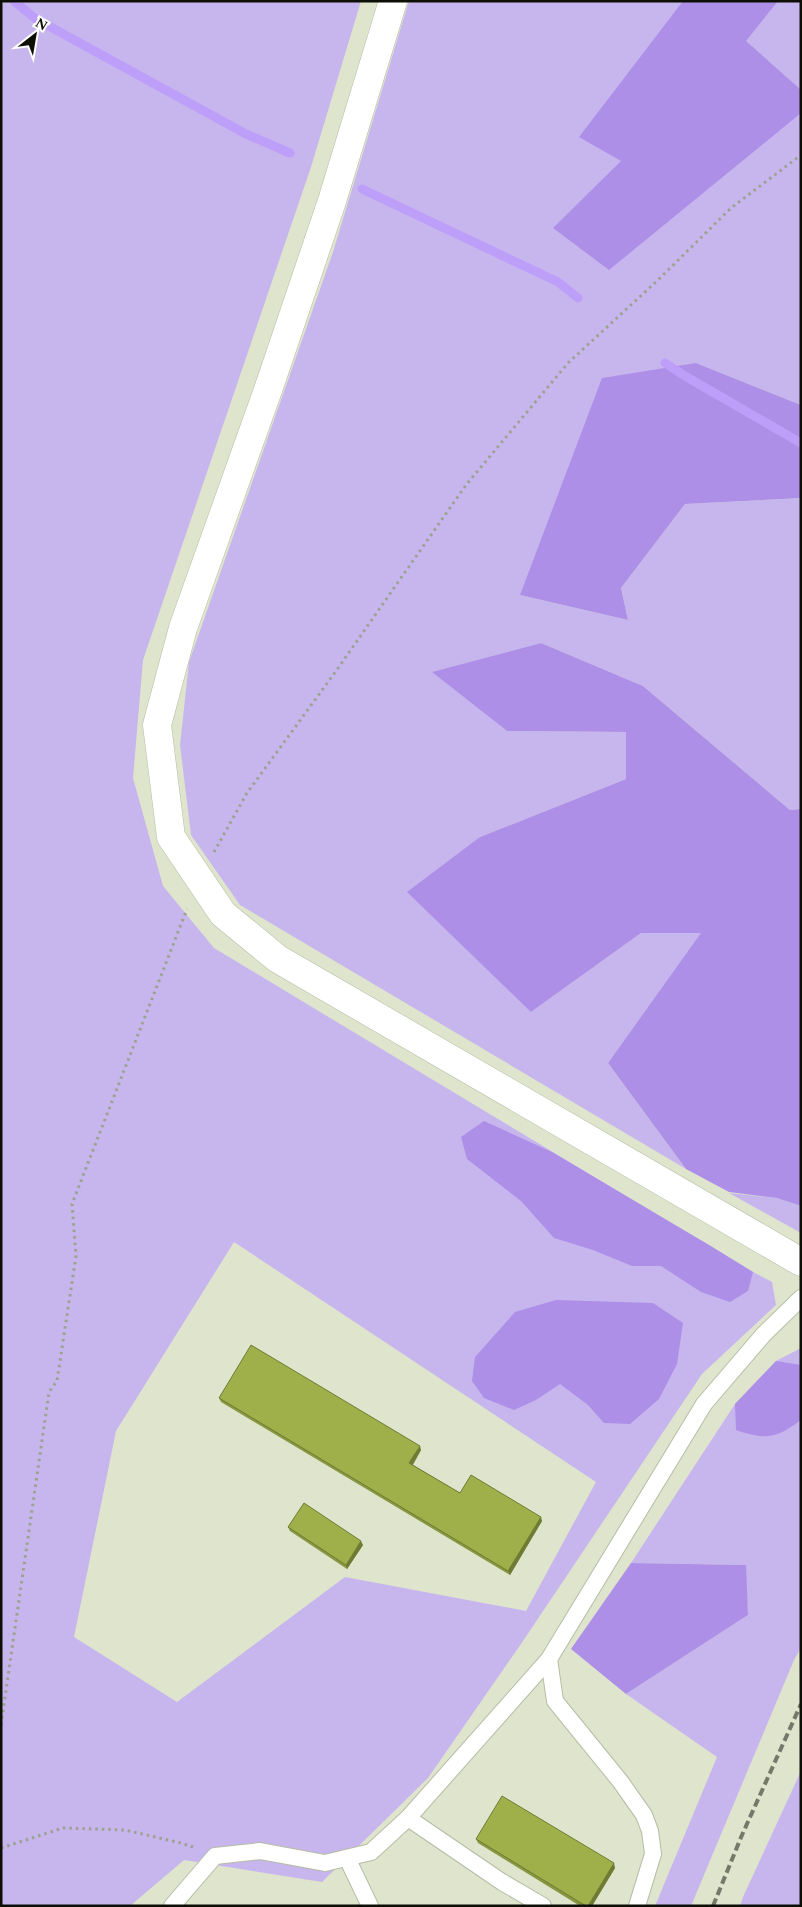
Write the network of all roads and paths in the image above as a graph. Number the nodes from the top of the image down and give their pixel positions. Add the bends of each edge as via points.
1 (393, 1) edge
2 (801, 155) edge
3 (199, 878) junction
4 (801, 1262) edge
5 (801, 1298) edge
6 (549, 1660) junction
7 (1, 1725) edge
8 (408, 1818) junction
9 (1, 1848) edge
10 (216, 1856) junction
11 (347, 1858) junction
12 (172, 1906) edge
13 (370, 1906) edge
14 (543, 1906) edge
15 (637, 1906) edge

1 - 3 street via 332,202 183,628 157,725 171,837
2 - 3 path via 731,208 568,363 485,462 247,793
3 - 4 street via 223,914 278,959
3 - 7 path via 72,1204 76,1256 57,1381 49,1392
5 - 6 lane via 764,1334 704,1404
6 - 8 lane
6 - 15 lane via 555,1701 620,1781 644,1815 650,1831 653,1854
8 - 11 lane via 371,1852
8 - 14 lane
9 - 10 path via 63,1828 125,1830 181,1843
10 - 11 lane via 260,1851 325,1863
10 - 12 lane
11 - 13 lane

